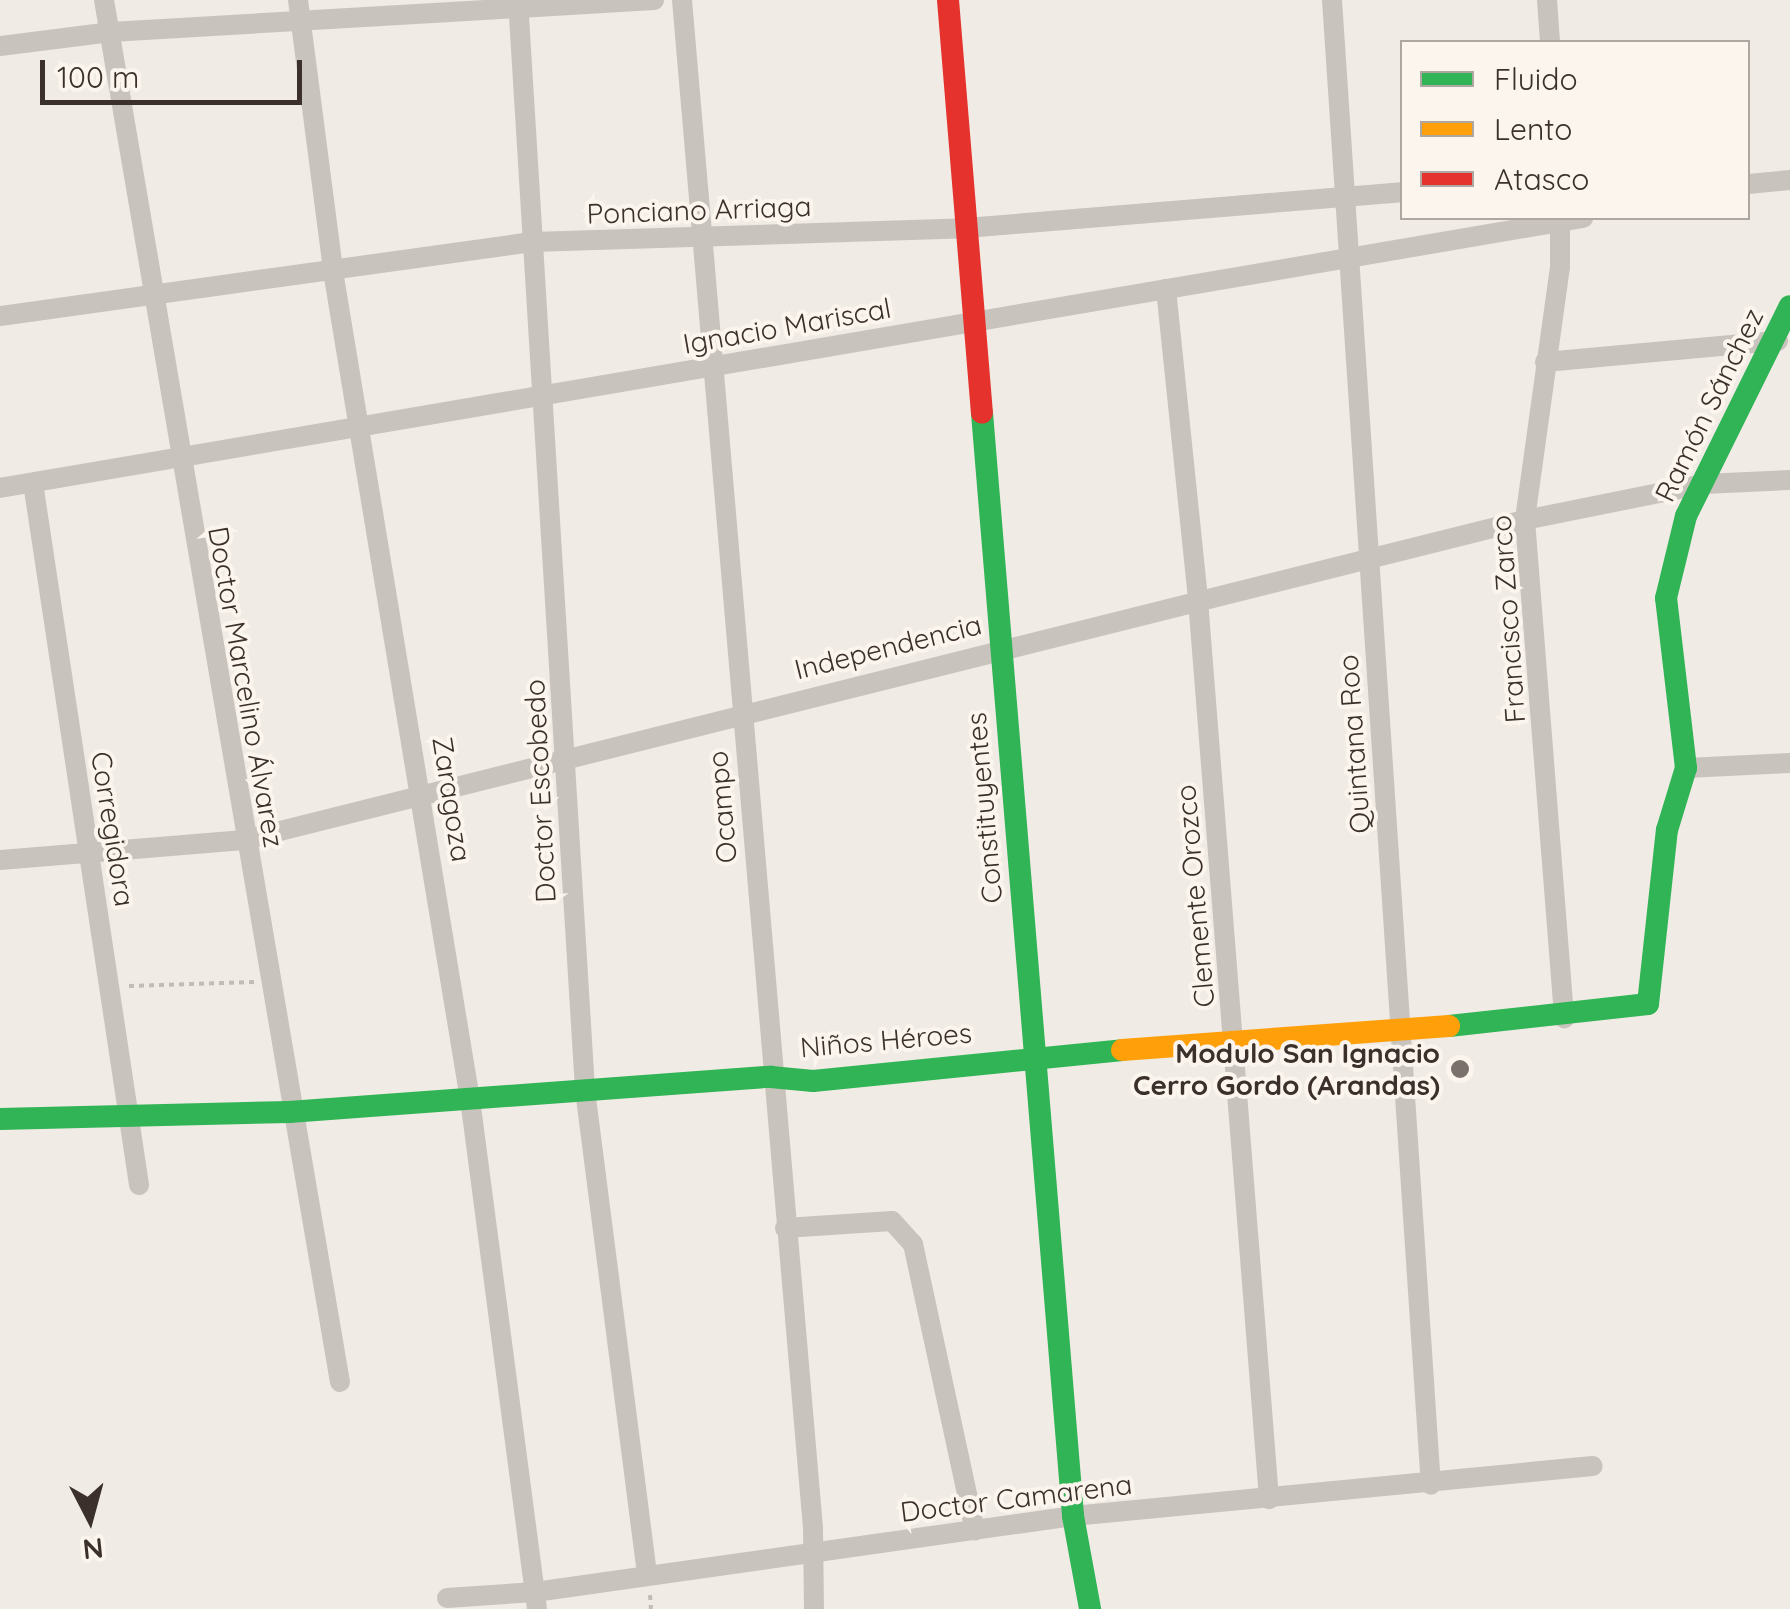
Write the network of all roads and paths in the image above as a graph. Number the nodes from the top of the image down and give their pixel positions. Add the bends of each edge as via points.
1 (104, 0) edge
2 (298, 0) edge
3 (654, 0) edge
4 (682, 0) edge
5 (948, 0) edge
6 (1332, 0) edge
7 (1547, 0) edge
8 (518, 6) edge
9 (300, 23) junction
10 (110, 32) junction
11 (1550, 40) edge
12 (0, 46) edge
13 (1790, 180) edge
14 (1750, 184) edge
15 (1400, 192) edge
16 (1345, 196) junction
17 (1560, 220) edge
18 (966, 228) junction
19 (698, 237) junction
20 (532, 242) junction
21 (1350, 255) junction
22 (334, 270) junction
23 (1166, 290) junction
24 (153, 300) junction
25 (1790, 306) edge
26 (0, 316) edge
27 (974, 320) junction
28 (1778, 341) junction
29 (1545, 362) junction
30 (709, 368) junction
31 (546, 396) junction
32 (360, 428) junction
33 (180, 458) junction
34 (1790, 480) edge
35 (33, 482) junction
36 (1704, 484) junction
37 (0, 488) edge
38 (1525, 520) junction
39 (1369, 558) junction
40 (1198, 600) junction
41 (1001, 647) junction
42 (742, 712) junction
43 (566, 756) junction
44 (1790, 763) edge
45 (1686, 768) junction
46 (424, 793) junction
47 (244, 840) junction
48 (89, 856) junction
49 (0, 860) edge
50 (268, 982) junction
51 (109, 986) junction
52 (1648, 1004) joint
53 (1564, 1018) junction
54 (1401, 1030) junction
55 (1235, 1042) junction
56 (1034, 1056) junction
57 (771, 1077) junction
58 (586, 1090) junction
59 (470, 1099) junction
60 (289, 1112) junction
61 (128, 1116) junction
62 (0, 1119) edge
63 (139, 1184) dead end
64 (785, 1228) junction
65 (340, 1382) dead end
66 (1593, 1466) dead end
67 (1431, 1484) junction
68 (1269, 1499) junction
69 (1073, 1516) junction
70 (975, 1530) junction
71 (814, 1552) junction
72 (648, 1575) junction
73 (447, 1598) dead end
74 (536, 1600) edge
75 (814, 1609) edge
76 (1090, 1609) edge

1 - 10 street, Doctor Marcelino Álvarez
2 - 9 street, Zaragoza
3 - 8 street
4 - 19 street, Ocampo
5 - 18 street, Constituyentes
6 - 16 street, Quintana Roo
7 - 11 street
8 - 9 street
8 - 20 street, Doctor Escobedo
9 - 10 street
9 - 22 street, Zaragoza
10 - 12 street
10 - 24 street, Doctor Marcelino Álvarez
13 - 14 street
15 - 16 street, Ponciano Arriaga
16 - 18 street, Ponciano Arriaga
16 - 21 street, Quintana Roo
17 - 21 street, Ignacio Mariscal
17 - 29 street, Francisco Zarco
18 - 19 street, Ponciano Arriaga
18 - 27 street, Constituyentes
19 - 20 street, Ponciano Arriaga
19 - 30 street, Ocampo
20 - 22 street, Ponciano Arriaga
20 - 31 street, Doctor Escobedo
21 - 23 street, Ignacio Mariscal
21 - 39 street, Quintana Roo
22 - 24 street, Ponciano Arriaga
22 - 32 street, Zaragoza
23 - 27 street, Ignacio Mariscal
23 - 40 street, Clemente Orozco
24 - 26 street, Ponciano Arriaga
24 - 33 street, Doctor Marcelino Álvarez
25 - 28 street, Ramón Sánchez
27 - 30 street, Ignacio Mariscal
27 - 41 street, Constituyentes
28 - 29 street
28 - 36 street, Ramón Sánchez
29 - 38 street, Francisco Zarco
30 - 31 street, Ignacio Mariscal
30 - 42 street, Ocampo
31 - 32 street, Ignacio Mariscal
31 - 43 street, Doctor Escobedo
32 - 33 street, Ignacio Mariscal
32 - 46 street, Zaragoza
33 - 35 street, Ignacio Mariscal
33 - 47 street, Doctor Marcelino Álvarez
34 - 36 street, Independencia
35 - 37 street, Ignacio Mariscal
35 - 48 street, Corregidora
36 - 38 street, Independencia
36 - 45 street, Ramón Sánchez via 1686,516 1666,598
38 - 39 street, Independencia
38 - 53 street, Francisco Zarco
39 - 40 street, Independencia
39 - 54 street, Quintana Roo
40 - 41 street, Independencia
40 - 55 street, Clemente Orozco
41 - 42 street, Independencia
41 - 56 street, Constituyentes
42 - 43 street, Independencia
42 - 57 street, Ocampo
43 - 46 street, Independencia
43 - 58 street, Doctor Escobedo
44 - 45 street
45 - 52 street, Ramón Sánchez via 1667,830
46 - 47 street, Independencia
46 - 59 street, Zaragoza
47 - 48 street, Independencia
47 - 50 street, Doctor Marcelino Álvarez
48 - 49 street, Independencia
48 - 51 street, Corregidora
50 - 51 path
50 - 60 street, Doctor Marcelino Álvarez
51 - 61 street, Corregidora
52 - 53 street, Niños Héroes
53 - 54 street, Niños Héroes
54 - 55 street, Niños Héroes
54 - 67 street, Quintana Roo
55 - 56 street, Niños Héroes
55 - 68 street, Clemente Orozco
56 - 57 street, Niños Héroes via 813,1081
56 - 69 street, Constituyentes
57 - 58 street, Niños Héroes
57 - 64 street, Ocampo
58 - 59 street, Niños Héroes
58 - 72 street, Doctor Escobedo
59 - 60 street, Niños Héroes
59 - 74 street, Zaragoza
60 - 61 street, Niños Héroes
60 - 65 street, Doctor Marcelino Álvarez
61 - 62 street, Niños Héroes
61 - 63 street, Corregidora
64 - 70 street via 892,1221 913,1244
64 - 71 street, Ocampo
66 - 67 street, Doctor Camarena
67 - 68 street, Doctor Camarena
68 - 69 street, Doctor Camarena
69 - 70 street, Doctor Camarena
69 - 76 street, Constituyentes
70 - 71 street, Doctor Camarena
71 - 72 street, Doctor Camarena
71 - 75 street, Ocampo
72 - 74 street, Doctor Camarena
73 - 74 street, Doctor Camarena

